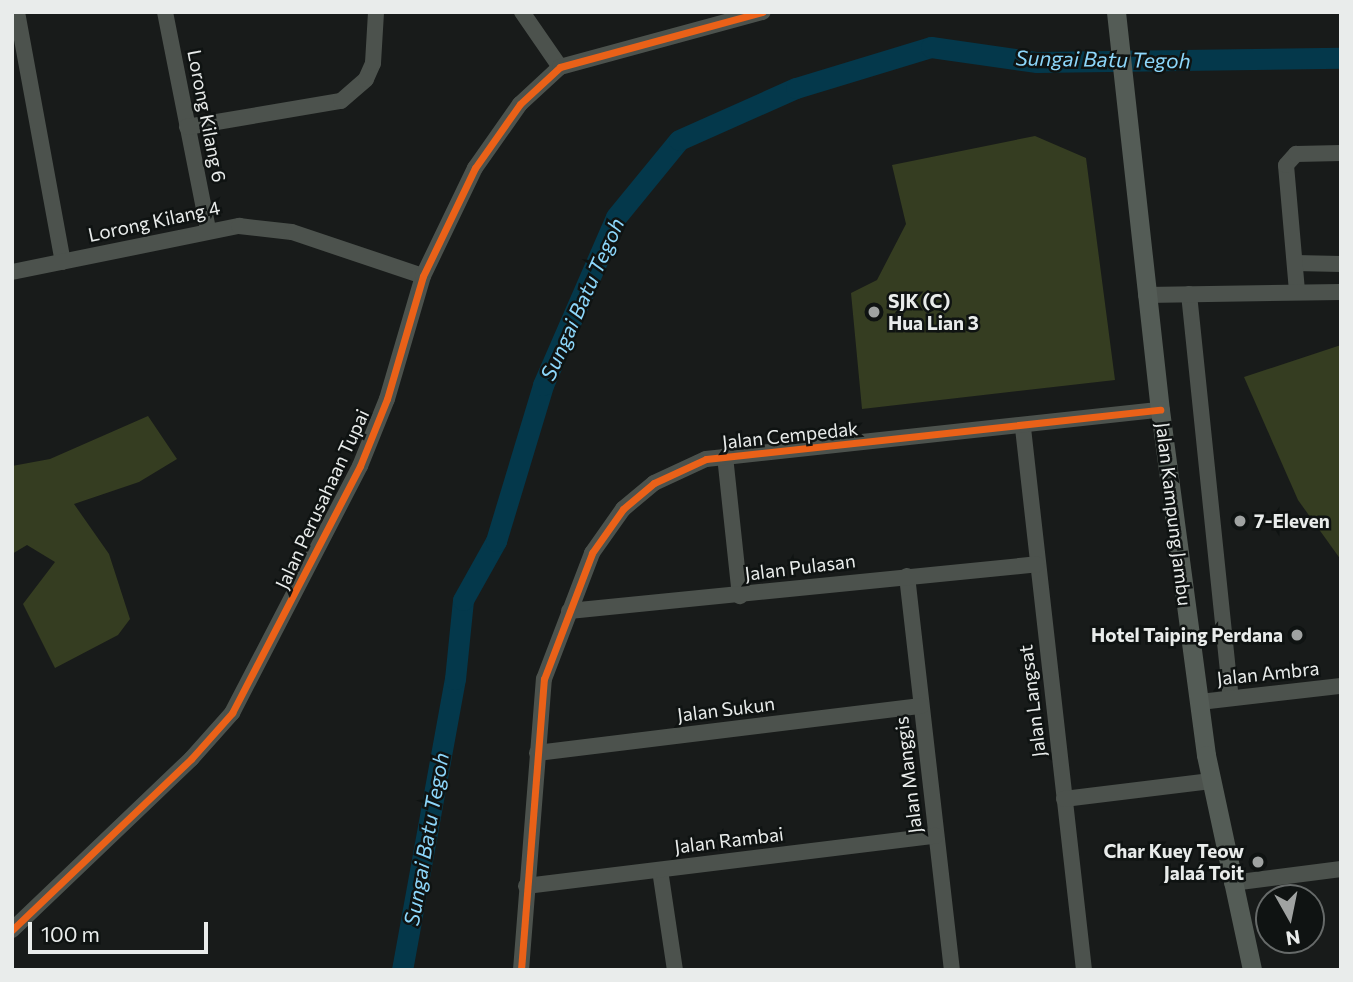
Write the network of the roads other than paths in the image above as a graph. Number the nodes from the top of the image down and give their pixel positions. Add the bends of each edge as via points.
1 (17, 12) edge
2 (165, 12) edge
3 (376, 12) edge
4 (522, 12) edge
5 (763, 12) edge
6 (1116, 12) edge
7 (560, 67) junction
8 (187, 127) junction
9 (1341, 153) edge
10 (208, 229) junction
11 (63, 262) junction
12 (1295, 264) junction
13 (1341, 264) edge
14 (12, 272) edge
15 (423, 276) junction
16 (1297, 291) junction
17 (1341, 292) edge
18 (1189, 294) junction
19 (1146, 295) junction
20 (1160, 411) junction
21 (1023, 428) junction
22 (725, 456) junction
23 (1037, 564) junction
24 (907, 576) junction
25 (740, 596) junction
26 (569, 611) junction
27 (1341, 686) edge
28 (1231, 698) junction
29 (1200, 702) junction
30 (921, 706) junction
31 (537, 753) junction
32 (1211, 781) junction
33 (1065, 799) junction
34 (936, 836) junction
35 (1341, 869) edge
36 (660, 870) junction
37 (1231, 883) junction
38 (526, 886) junction
39 (12, 930) edge
40 (521, 970) edge
41 (675, 970) edge
42 (952, 970) edge
43 (1084, 970) edge
44 (1252, 970) edge

1 - 11 street
2 - 8 street, Lorong Kilang 6
3 - 8 street via 373,63 366,79 341,101
4 - 7 street
5 - 7 street, Jalan Perusahaan Tupai
6 - 19 main road, Jalan Kampung Jambu
7 - 15 street, Jalan Perusahaan Tupai via 520,104 475,168
8 - 10 street, Lorong Kilang 6
9 - 12 street via 1305,152 1290,159 1285,174
10 - 11 street, Lorong Kilang 4
10 - 15 street, Lorong Kilang 4 via 265,227 292,232
11 - 14 street, Lorong Kilang 4
12 - 13 street
12 - 16 street
15 - 39 street, Jalan Perusahaan Tupai via 387,399 360,466 232,713 191,759
16 - 17 street
16 - 18 street
18 - 19 street
18 - 28 street
19 - 20 main road, Jalan Kampung Jambu
20 - 21 street, Jalan Cempedak
20 - 29 main road, Jalan Kampung Jambu
21 - 22 street, Jalan Cempedak
21 - 23 street, Jalan Langsat
22 - 25 street
22 - 26 street, Jalan Cempedak via 683,466 623,509 592,553
23 - 24 street, Jalan Pulasan
23 - 33 street, Jalan Langsat
24 - 25 street, Jalan Pulasan
24 - 30 street, Jalan Manggis
25 - 26 street, Jalan Pulasan
26 - 31 street, Jalan Cempedak via 544,679
27 - 28 street, Jalan Ambra
28 - 29 street, Jalan Ambra
29 - 32 main road, Jalan Kampung Jambu
30 - 31 street, Jalan Sukun
30 - 34 street, Jalan Manggis
31 - 38 street, Jalan Cempedak
32 - 33 street
32 - 37 main road, Jalan Kampung Jambu
33 - 43 street, Jalan Langsat
34 - 36 street, Jalan Rambai
34 - 42 street, Jalan Manggis
35 - 37 street
36 - 38 street, Jalan Rambai
36 - 41 street
37 - 44 main road, Jalan Kampung Jambu
38 - 40 street, Jalan Cempedak

